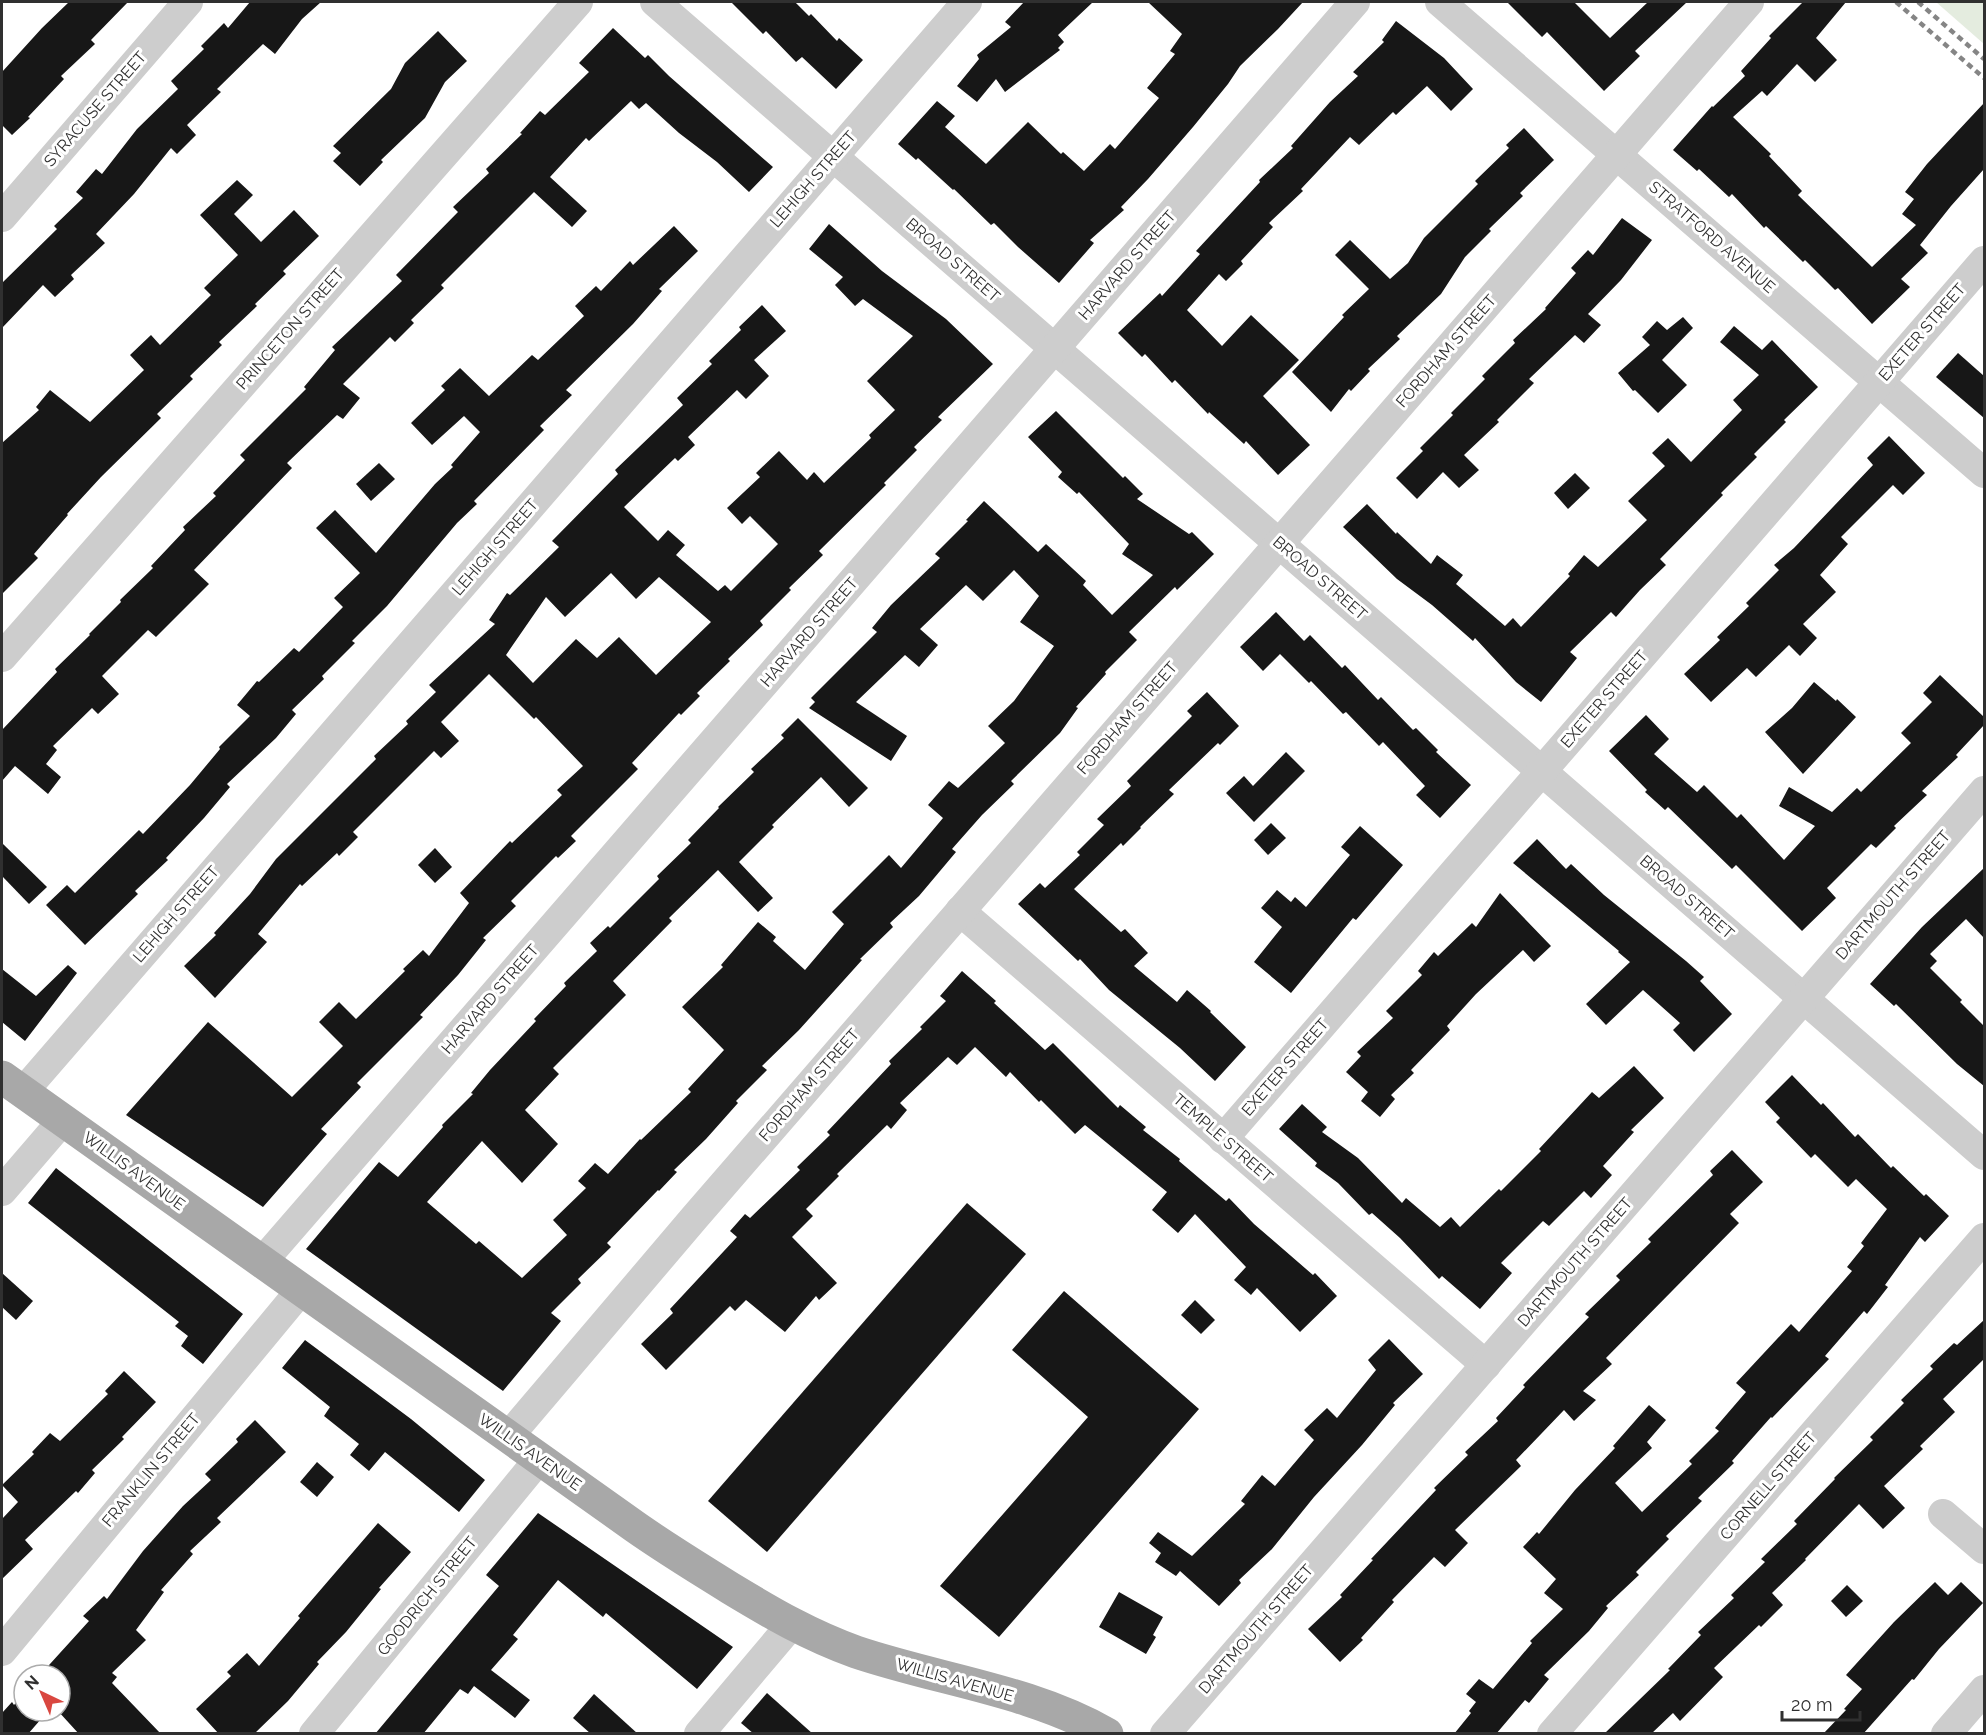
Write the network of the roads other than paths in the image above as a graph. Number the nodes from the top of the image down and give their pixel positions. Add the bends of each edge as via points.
1 (188, 2) edge
2 (578, 2) edge
3 (655, 2) edge
4 (967, 2) edge
5 (1355, 2) edge
6 (1440, 2) edge
7 (1749, 2) edge
8 (1617, 154) junction
9 (833, 156) junction
10 (2, 217) edge
11 (1984, 261) edge
12 (1055, 348) junction
13 (1879, 382) junction
14 (1984, 473) edge
15 (1279, 543) junction
16 (2, 657) edge
17 (1542, 771) junction
18 (1984, 790) edge
19 (960, 911) junction
20 (1804, 998) junction
21 (12, 1084) edge
22 (63, 1120) junction
23 (1223, 1138) junction
24 (1984, 1155) edge
25 (2, 1191) edge
26 (1984, 1238) edge
27 (262, 1262) junction
28 (301, 1290) junction
29 (1486, 1365) junction
30 (508, 1437) junction
31 (539, 1459) junction
32 (1943, 1514) dead end
33 (1984, 1549) edge
34 (791, 1625) junction
35 (2, 1651) edge
36 (1984, 1689) edge
37 (1095, 1731) edge
38 (314, 1734) edge
39 (699, 1734) edge
40 (1165, 1734) edge
41 (1552, 1734) edge
42 (1946, 1734) edge

1 - 10 street, SYRACUSE STREET
2 - 16 street, PRINCETON STREET
3 - 9 street, BROAD STREET
4 - 9 street, LEHIGH STREET
5 - 12 street, HARVARD STREET
6 - 8 street, STRATFORD AVENUE
7 - 8 street, FORDHAM STREET
8 - 13 street, STRATFORD AVENUE
8 - 15 street, FORDHAM STREET
9 - 12 street, BROAD STREET
9 - 21 street, LEHIGH STREET
11 - 13 street, EXETER STREET
12 - 15 street, BROAD STREET
12 - 27 street, HARVARD STREET
13 - 14 street, STRATFORD AVENUE
13 - 17 street, EXETER STREET
15 - 17 street, BROAD STREET
15 - 19 street, FORDHAM STREET
17 - 20 street, BROAD STREET
17 - 23 street, EXETER STREET
18 - 20 street, DARTMOUTH STREET
19 - 23 street, TEMPLE STREET
19 - 30 street, FORDHAM STREET
20 - 24 street, BROAD STREET
20 - 29 street, DARTMOUTH STREET
21 - 22 main road, WILLIS AVENUE
22 - 25 street
22 - 27 main road, WILLIS AVENUE
23 - 29 street, TEMPLE STREET
26 - 41 street, CORNELL STREET
27 - 28 main road, WILLIS AVENUE
28 - 30 main road, WILLIS AVENUE
28 - 35 street, FRANKLIN STREET
29 - 40 street, DARTMOUTH STREET
30 - 31 main road, WILLIS AVENUE
31 - 34 main road, WILLIS AVENUE via 670,1551
31 - 38 street, GOODRICH STREET
32 - 33 street
34 - 37 main road, WILLIS AVENUE via 859,1653 1021,1699
34 - 39 street
36 - 42 street

